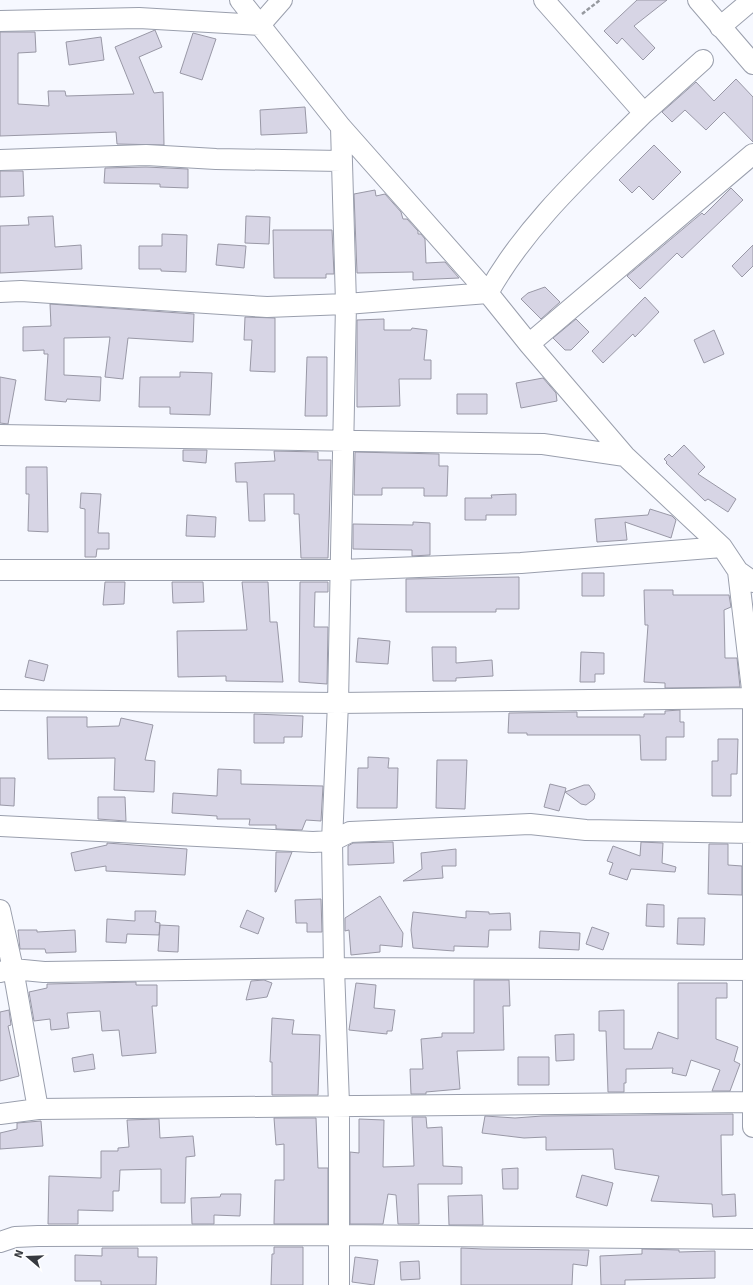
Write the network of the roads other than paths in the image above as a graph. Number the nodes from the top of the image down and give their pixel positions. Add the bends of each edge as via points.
1 (240, 0) edge
2 (282, 0) edge
3 (544, 0) edge
4 (698, 0) edge
5 (752, 0) edge
6 (0, 21) edge
7 (260, 25) junction
8 (720, 27) junction
9 (704, 60) dead end
10 (753, 64) edge
11 (644, 113) junction
12 (341, 127) junction
13 (753, 154) edge
14 (0, 160) edge
15 (341, 161) junction
16 (0, 292) edge
17 (488, 292) junction
18 (346, 304) junction
19 (529, 344) junction
20 (594, 420) junction
21 (0, 435) edge
22 (342, 441) junction
23 (574, 449) junction
24 (625, 456) junction
25 (722, 547) junction
26 (0, 570) edge
27 (341, 570) junction
28 (746, 577) edge
29 (753, 698) edge
30 (0, 700) edge
31 (338, 703) junction
32 (753, 706) edge
33 (0, 826) edge
34 (752, 833) edge
35 (332, 841) junction
36 (0, 910) edge
37 (334, 968) junction
38 (753, 970) edge
39 (7, 971) edge
40 (753, 1102) edge
41 (339, 1104) junction
42 (38, 1108) junction
43 (0, 1114) edge
44 (753, 1127) edge
45 (339, 1235) junction
46 (753, 1239) edge
47 (0, 1242) edge
48 (339, 1285) edge

1 - 7 street
2 - 7 street
3 - 11 street
4 - 8 street
5 - 8 street
6 - 7 street via 139,18
7 - 12 street
8 - 10 street
9 - 11 street
11 - 17 street via 540,219 503,265
12 - 15 street
12 - 17 street
13 - 19 street
14 - 15 street via 146,155
15 - 18 street
16 - 18 street via 21,291 267,307
17 - 18 street
17 - 19 street
18 - 22 street
19 - 20 street
20 - 23 street
20 - 24 street
21 - 22 street
22 - 23 street via 543,444
22 - 27 street
23 - 24 street
24 - 25 street
25 - 27 street via 521,563
25 - 28 street
26 - 27 street
27 - 31 street
28 - 29 street
29 - 31 street
30 - 31 street
31 - 35 street
32 - 34 street
33 - 35 street
34 - 35 street via 586,830 530,824 350,832
34 - 38 street
35 - 37 street
36 - 39 street
37 - 38 street
37 - 39 street
37 - 41 street
38 - 40 street
39 - 42 street
40 - 41 street
40 - 44 street
41 - 42 street
41 - 45 street
42 - 43 street
45 - 46 street
45 - 47 street via 38,1236 15,1237
45 - 48 street

